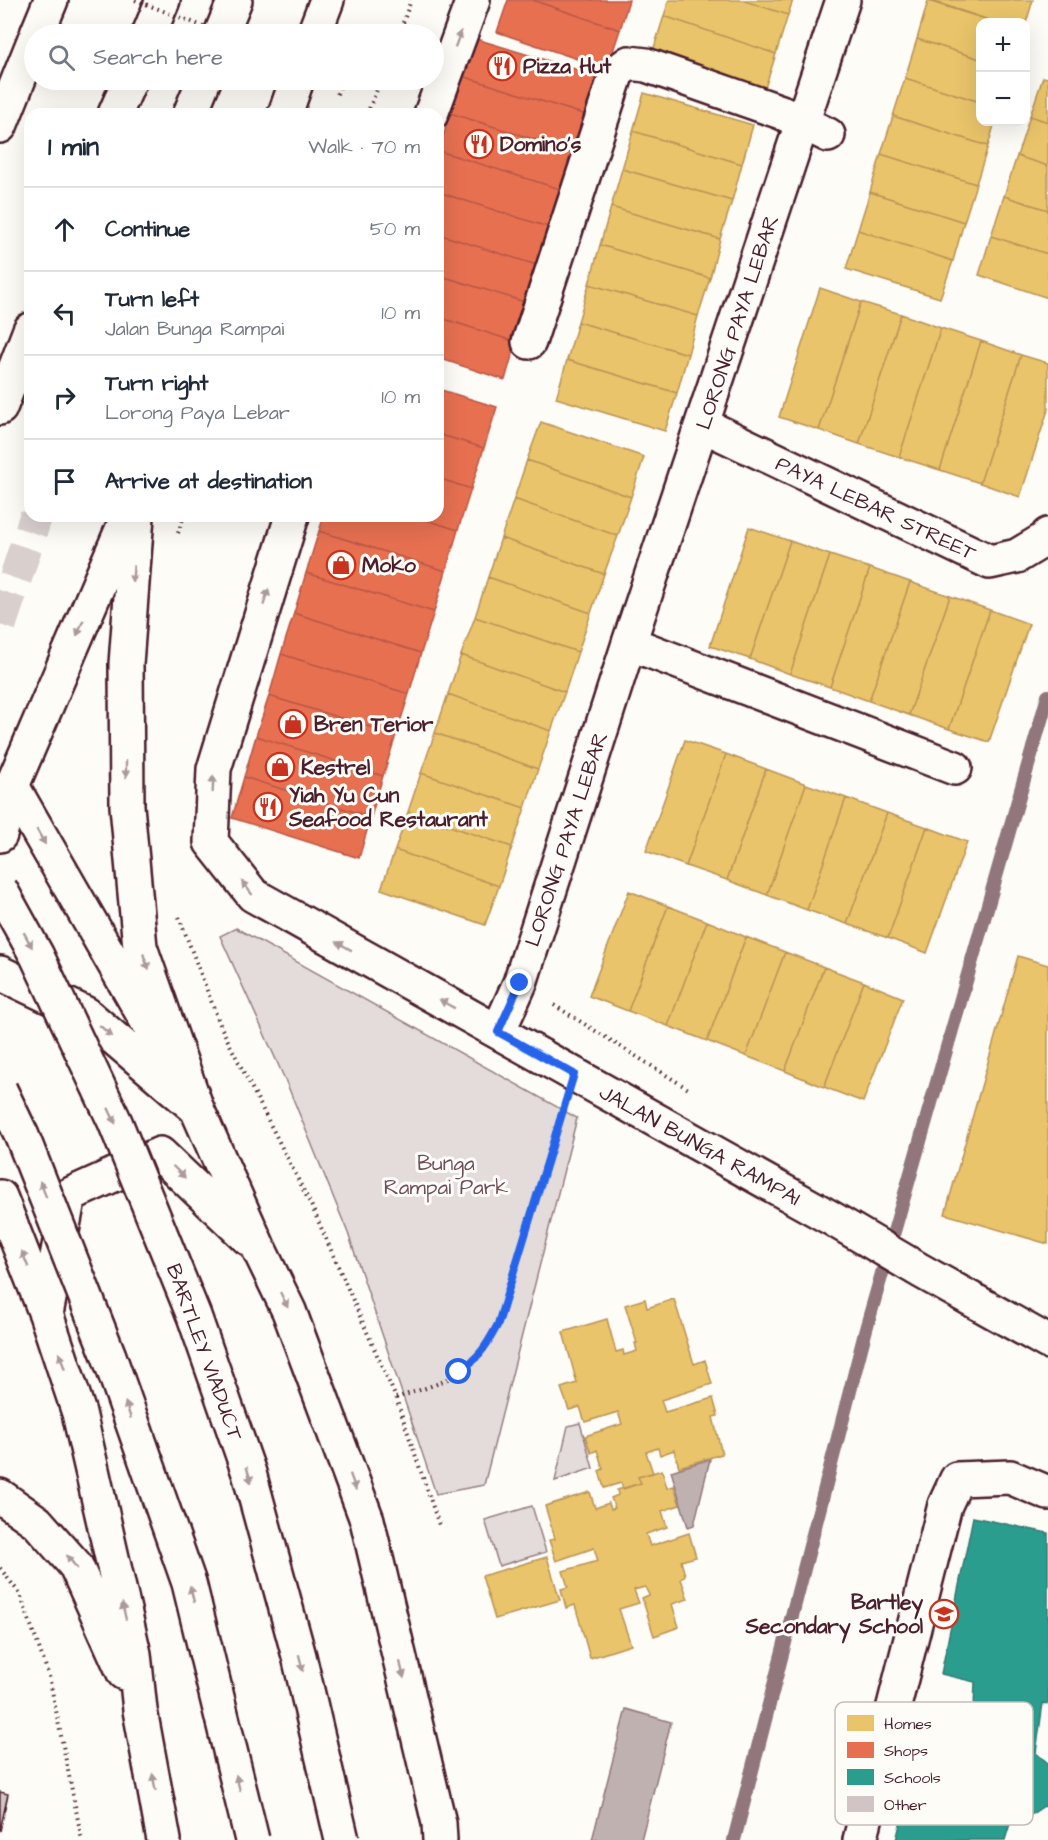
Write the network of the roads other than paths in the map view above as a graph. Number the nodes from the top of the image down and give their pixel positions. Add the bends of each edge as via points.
1 (51, 0) edge
2 (163, 0) edge
3 (235, 0) edge
4 (327, 0) edge
5 (472, 0) edge
6 (843, 0) edge
7 (41, 24) edge
8 (152, 24) edge
9 (226, 24) edge
10 (318, 24) edge
11 (24, 67) edge
12 (20, 77) junction
13 (444, 78) edge
14 (126, 90) edge
15 (200, 90) edge
16 (293, 90) edge
17 (440, 90) edge
18 (118, 108) edge
19 (192, 108) edge
20 (287, 108) edge
21 (433, 108) edge
22 (0, 117) edge
23 (0, 126) edge
24 (815, 129) junction
25 (528, 342) dead end
26 (24, 346) edge
27 (0, 408) edge
28 (703, 425) junction
29 (125, 522) edge
30 (137, 522) edge
31 (290, 522) edge
32 (1048, 536) edge
33 (629, 643) junction
34 (955, 768) dead end
35 (6, 776) edge
36 (0, 835) edge
37 (0, 889) edge
38 (0, 973) edge
39 (498, 1032) junction
40 (0, 1090) edge
41 (197, 1109) junction
42 (0, 1197) edge
43 (258, 1247) junction
44 (46, 1314) junction
45 (1048, 1342) edge
46 (1048, 1493) edge
47 (0, 1496) edge
48 (895, 1702) edge
49 (140, 1710) junction
50 (864, 1825) edge
51 (164, 1840) edge
52 (252, 1840) edge
53 (342, 1840) edge
54 (440, 1840) edge
55 (860, 1840) edge

1 - 7 main road
2 - 8 main road
3 - 9 main road
4 - 10 main road
13 -> 5 main road
6 - 24 main road, LORONG PAYA LEBAR
11 - 12 main road
12 - 22 main road
12 - 23 main road
14 - 18 main road
15 - 19 main road
16 - 20 main road
21 -> 17 main road
24 - 25 main road via 781,112 646,65 629,63 617,72
24 - 28 main road, LORONG PAYA LEBAR
26 - 27 main road
28 - 32 main road, PAYA LEBAR STREET via 990,562 1017,556
28 - 33 main road, LORONG PAYA LEBAR
29 -> 35 main road
30 -> 41 main road via 126,664 127,806 139,936
39 -> 31 main road, JALAN BUNGA RAMPAI via 253,896 211,842 214,769
33 - 34 main road
33 - 39 main road, LORONG PAYA LEBAR via 520,983
35 - 36 main road
35 -> 41 main road
37 -> 53 main road, BARTLEY VIADUCT, bridge via 37,956 115,1122 194,1316 249,1473 299,1656
38 -> 41 main road via 86,1014
39 - 45 main road, JALAN BUNGA RAMPAI
52 -> 40 main road, bridge via 189,1583 109,1356
41 - 43 main road
44 -> 42 main road
44 -> 43 main road via 69,1195 160,1154
43 -> 54 main road via 289,1311 367,1520
49 -> 44 main road via 134,1654 79,1413
46 - 48 main road via 1010,1477 957,1479 945,1505
49 -> 47 main road via 76,1566 37,1522
51 -> 49 main road
50 - 55 main road

